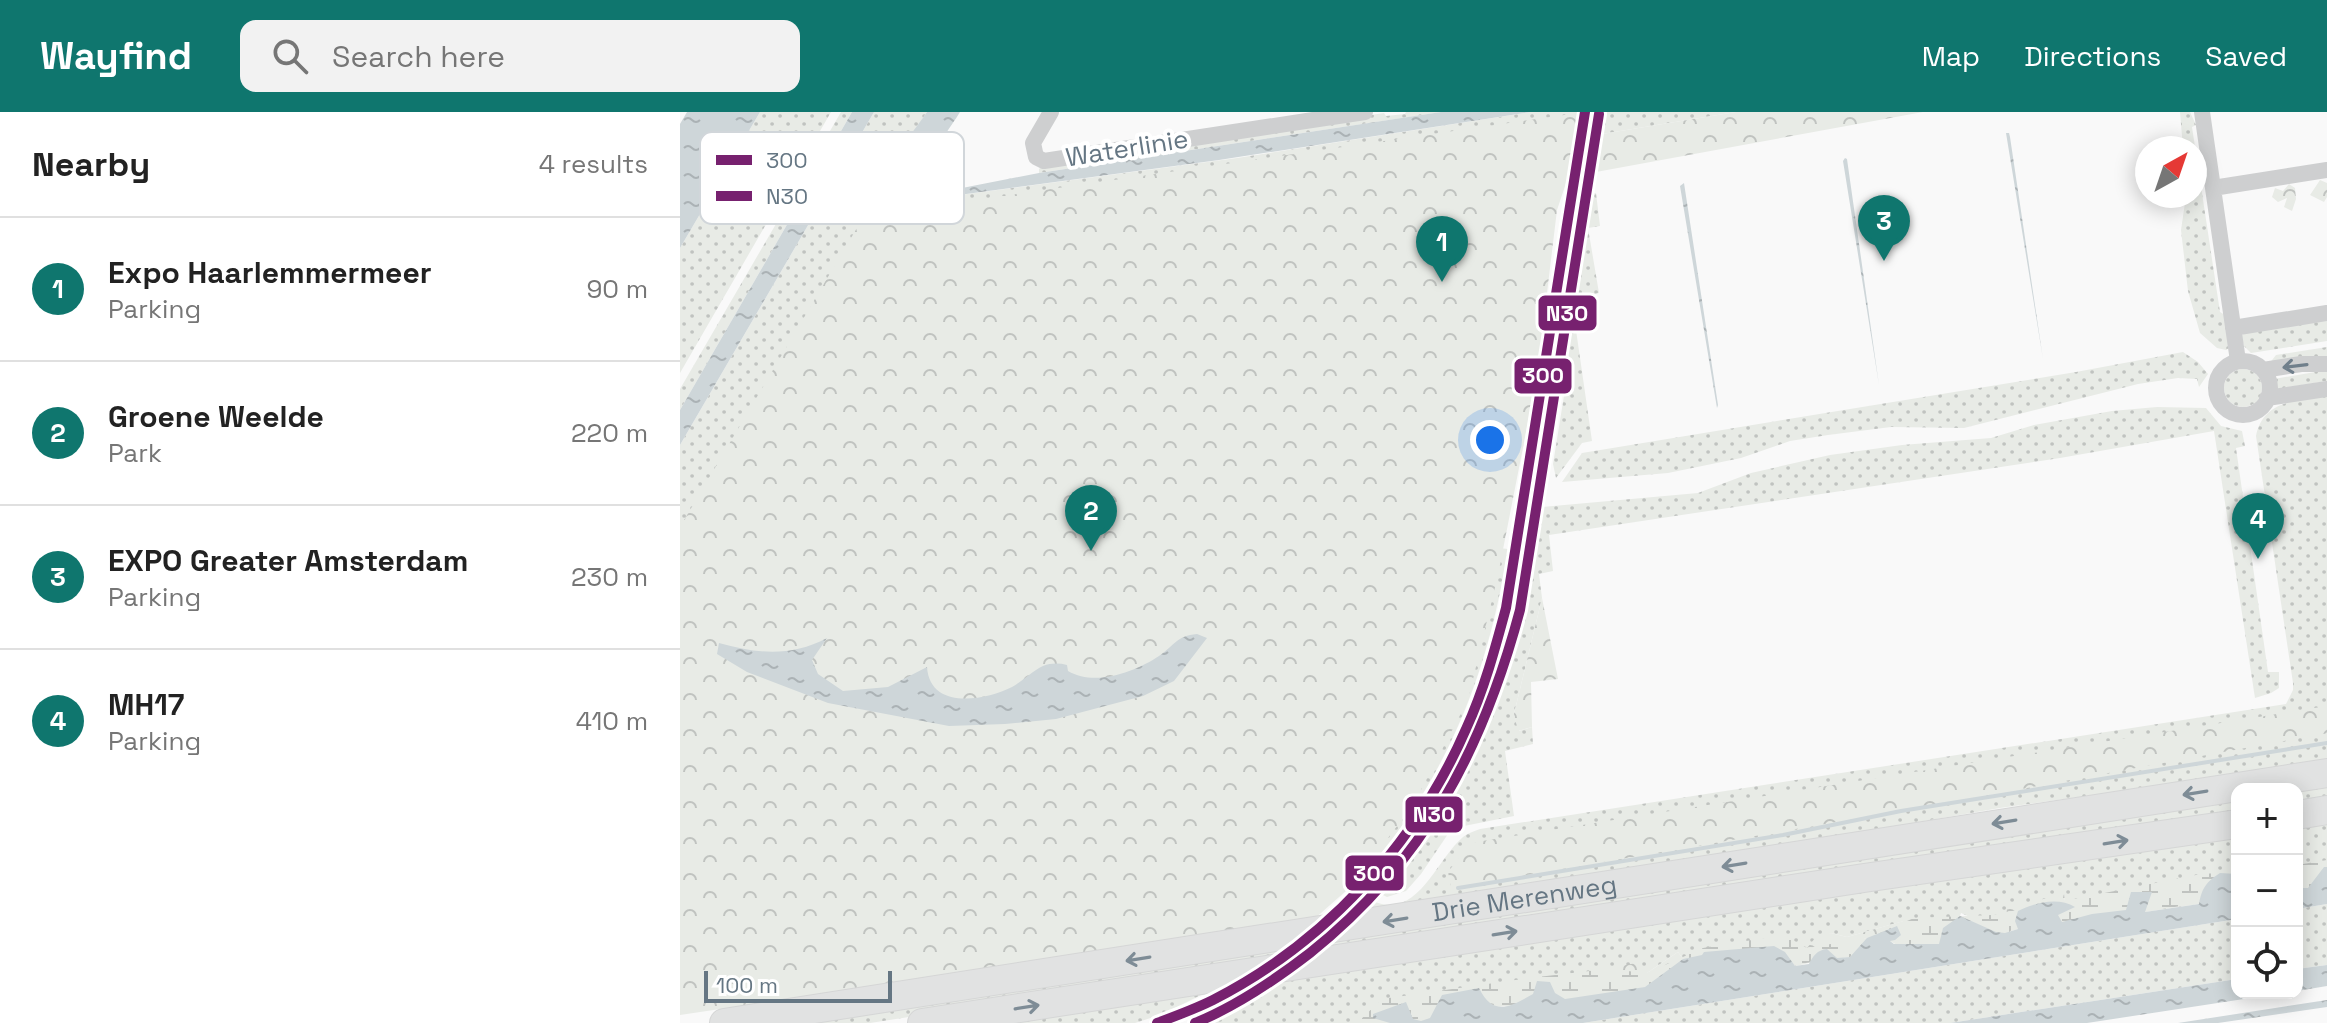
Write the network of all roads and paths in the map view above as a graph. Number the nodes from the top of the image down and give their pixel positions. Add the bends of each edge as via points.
1 (1051, 112) edge
2 (1365, 112) edge
3 (2202, 112) edge
4 (1259, 120) edge
5 (2327, 170) edge
6 (2213, 188) junction
7 (2327, 313) edge
8 (2233, 328) junction
9 (2238, 361) junction
10 (2327, 364) edge
11 (2263, 370) junction
12 (2327, 389) edge
13 (2267, 398) junction
14 (2327, 773) edge
15 (2327, 810) edge
16 (2303, 814) edge
17 (2231, 825) edge
18 (724, 1023) edge
19 (922, 1023) edge

1 - 4 street, Waterlinie via 1033,143 1036,157 1044,161
2 - 4 street, Waterlinie
3 - 6 street
5 - 6 street
6 - 8 street
7 - 8 street
8 - 9 street
9 - 11 street
9 - 13 street via 2218,378 2216,391 2223,406 2247,415
10 -> 11 street
11 - 13 street via 2270,388
12 - 13 street
14 -> 18 highway, Drie Merenweg
15 - 16 highway
19 -> 17 highway, Drie Merenweg

